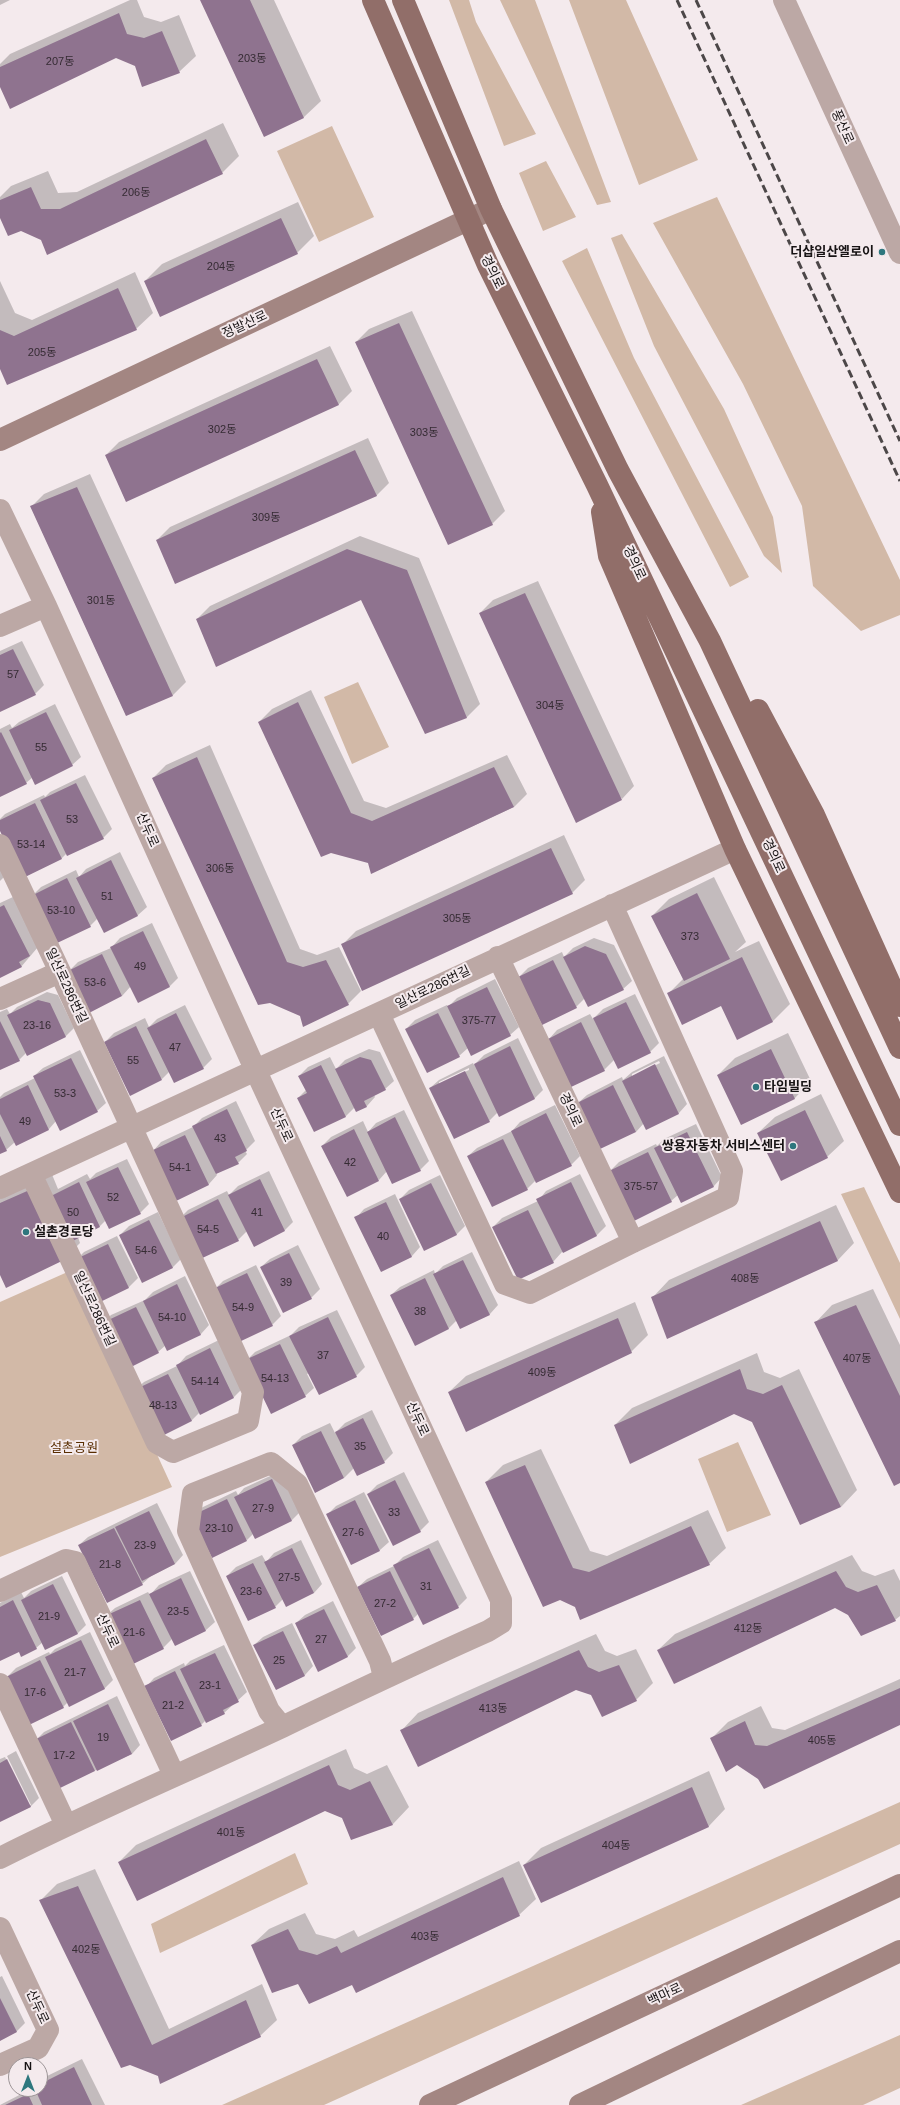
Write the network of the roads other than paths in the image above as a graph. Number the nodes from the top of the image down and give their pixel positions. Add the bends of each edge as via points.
1 (373, 0) edge
2 (402, 0) edge
3 (784, 0) edge
4 (491, 210) junction
5 (467, 219) junction
6 (900, 253) edge
7 (0, 440) edge
8 (618, 470) junction
9 (597, 485) junction
10 (0, 510) edge
11 (46, 606) junction
12 (0, 626) edge
13 (0, 844) edge
14 (736, 849) junction
15 (612, 905) junction
16 (498, 957) junction
17 (60, 972) junction
18 (0, 999) edge
19 (900, 1006) edge
20 (379, 1014) junction
21 (900, 1048) edge
22 (255, 1069) junction
23 (900, 1125) edge
24 (130, 1128) junction
25 (31, 1174) junction
26 (0, 1188) edge
27 (900, 1192) edge
28 (633, 1242) junction
29 (0, 1591) edge
30 (384, 1677) junction
31 (0, 1684) edge
32 (282, 1727) junction
33 (174, 1775) junction
34 (66, 1825) junction
35 (0, 1858) edge
36 (900, 1885) edge
37 (0, 1928) edge
38 (900, 1951) edge
39 (0, 2065) edge
40 (430, 2105) edge
41 (580, 2105) edge

1 - 5 main road, 경의로
2 - 4 main road, 경의로
3 - 6 street, 풍산로
4 - 5 main road, 정발산로
4 - 8 main road, 경의로
5 - 7 main road, 정발산로
5 - 9 main road, 경의로
8 - 19 main road via 646,498 806,801
8 - 21 main road, 경의로 via 710,641
9 - 14 main road via 609,556
9 - 23 main road, 경의로
10 - 11 street, 산두로
11 - 12 street
11 - 22 street, 산두로
13 - 17 street, 일산로286번길
14 - 15 street, 일산로286번길
14 - 27 main road
15 - 16 street, 일산로286번길
15 - 28 street via 732,1171 728,1197
16 - 20 street, 일산로286번길
16 - 28 street, 경의로
17 - 18 street
17 - 24 street, 일산로286번길
20 - 22 street, 일산로286번길
20 - 28 street via 505,1284 530,1293
22 - 24 street, 일산로286번길
22 - 30 street, 산두로 via 501,1600 502,1623
24 - 25 street, 일산로286번길
24 - 25 street, 일산로286번길 via 252,1392 248,1421 173,1452 157,1443
25 - 26 street, 일산로286번길
29 - 33 street, 산두로 via 66,1560 75,1562
30 - 32 street, 산두로
30 - 32 street via 380,1661 297,1484 271,1463 193,1494 188,1531 269,1710
31 - 34 street
32 - 33 street, 산두로
33 - 34 street, 산두로
34 - 35 street, 산두로
36 - 40 main road, 백마로
37 - 39 street, 산두로 via 48,2030 38,2048
38 - 41 main road

